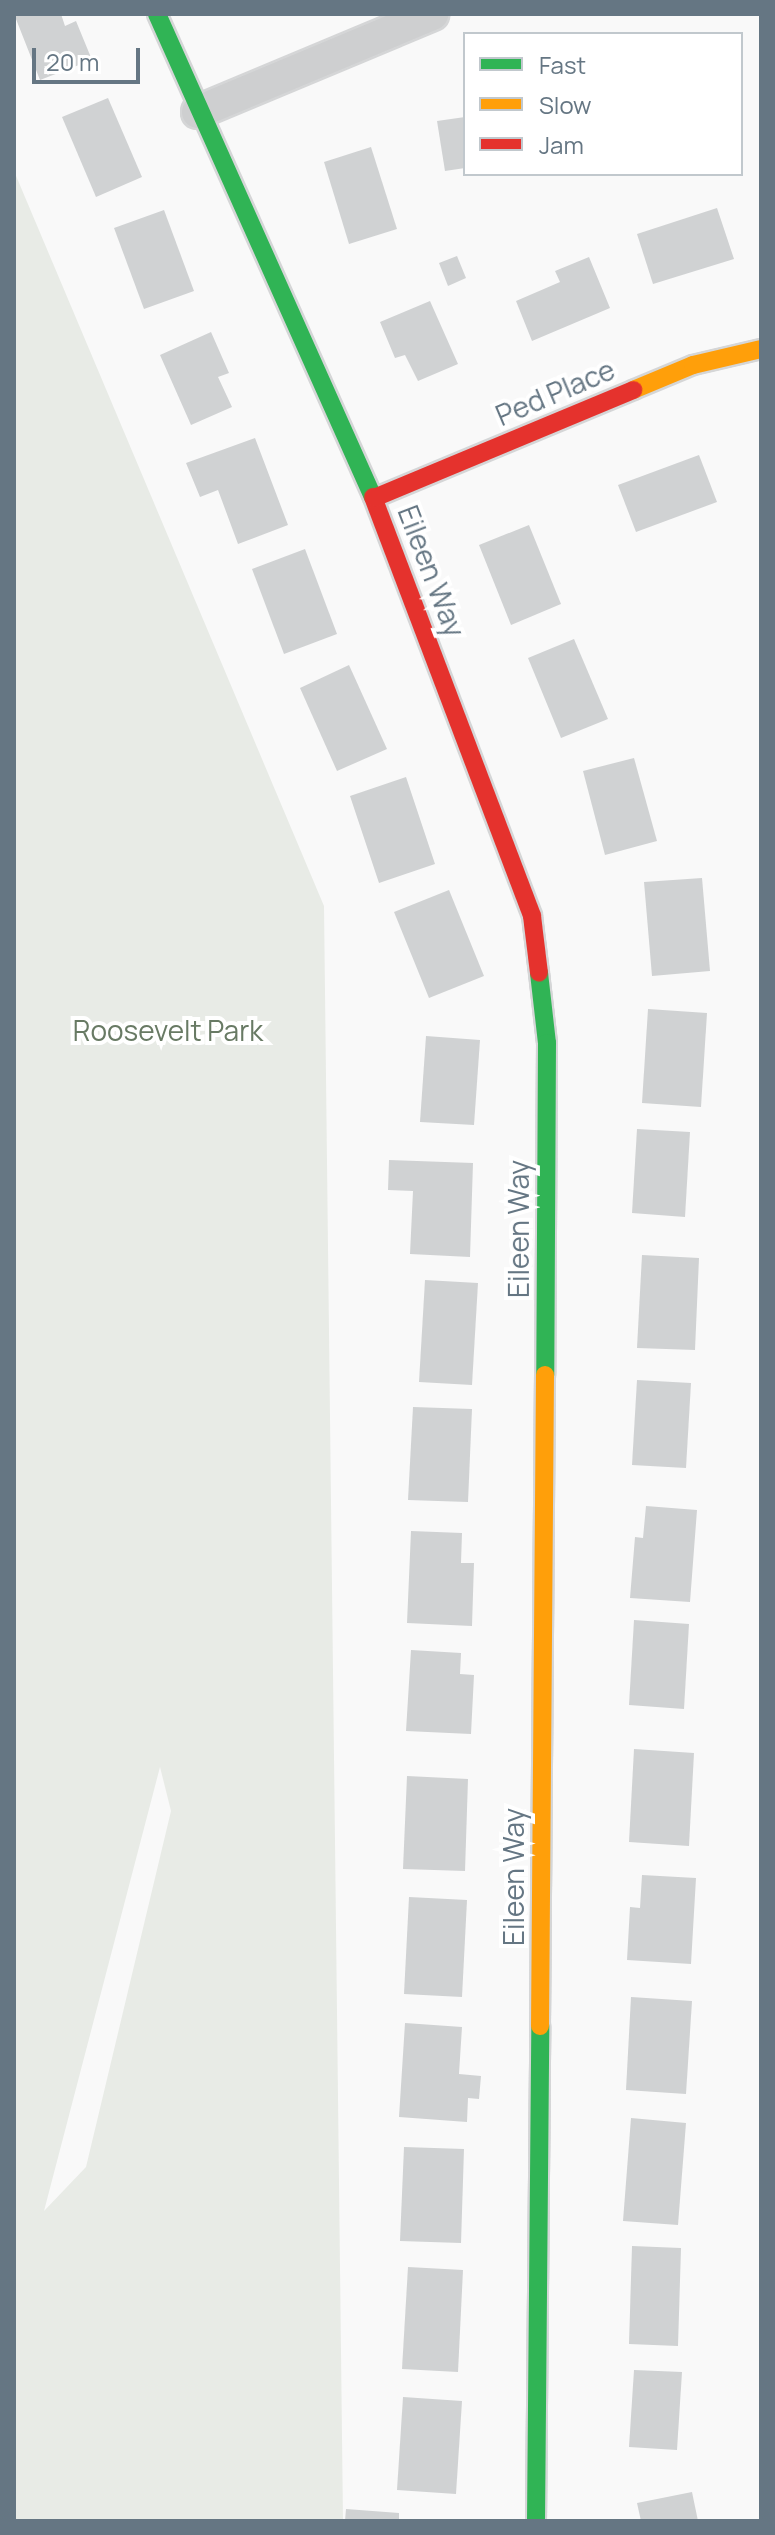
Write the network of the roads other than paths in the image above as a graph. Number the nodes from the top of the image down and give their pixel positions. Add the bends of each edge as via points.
1 (157, 14) edge
2 (432, 14) edge
3 (198, 112) junction
4 (761, 349) edge
5 (374, 498) junction
6 (536, 2521) edge

1 - 3 street, Eileen Way
2 - 3 street
3 - 5 street, Eileen Way
4 - 5 street, Ped Place via 693,365
5 - 6 street, Eileen Way via 532,916 547,1043

